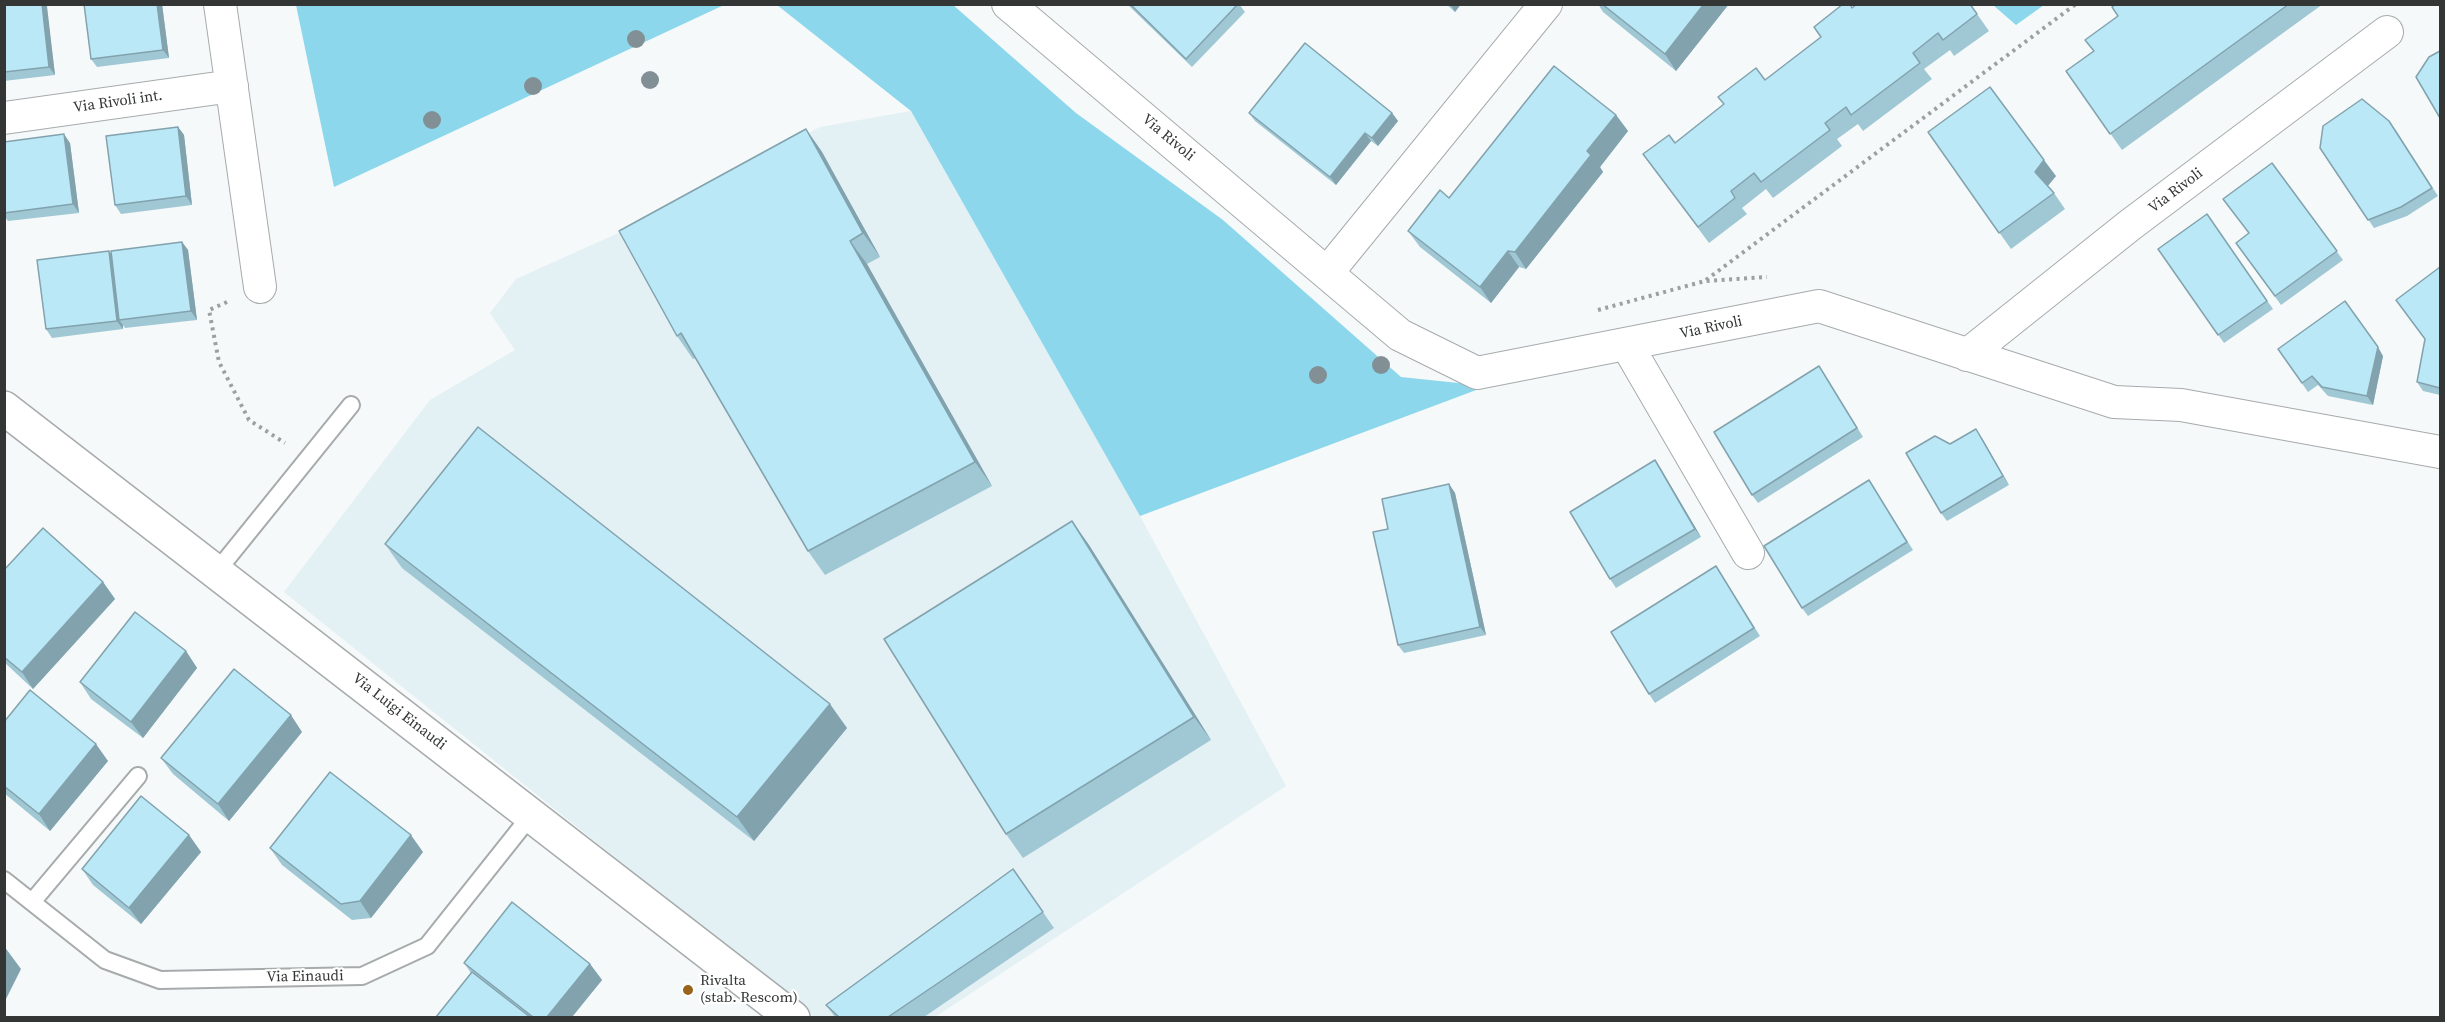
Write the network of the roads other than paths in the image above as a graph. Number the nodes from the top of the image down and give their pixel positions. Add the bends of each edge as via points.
1 (220, 4) edge
2 (1008, 4) edge
3 (1546, 4) edge
4 (2387, 32) dead end
5 (232, 86) junction
6 (4, 118) edge
7 (1327, 273) junction
8 (260, 287) road end
9 (1627, 345) junction
10 (1968, 355) junction
11 (351, 405) dead end
12 (4, 408) edge
13 (2440, 452) edge
14 (1748, 553) dead end
15 (217, 572) junction
16 (138, 776) dead end
17 (532, 814) junction
18 (4, 880) edge
19 (32, 902) junction
20 (793, 1017) edge

1 - 5 street
2 - 7 street, Via Rivoli
3 - 7 street
4 - 10 street, Via Rivoli via 2130,225
5 - 6 street, Via Rivoli int.
5 - 8 street
7 - 9 street, Via Rivoli via 1400,335 1477,373
9 - 10 street, Via Rivoli via 1819,306
9 - 14 street
10 - 13 street, Via Rivoli via 2114,402 2181,405
11 - 15 lane
12 - 15 main road, Via Luigi Einaudi
15 - 17 main road, Via Luigi Einaudi
16 - 19 lane
17 - 19 lane, Via Einaudi via 427,946 362,976 160,981 105,960
17 - 20 main road, Via Luigi Einaudi
18 - 19 lane, Via Einaudi

